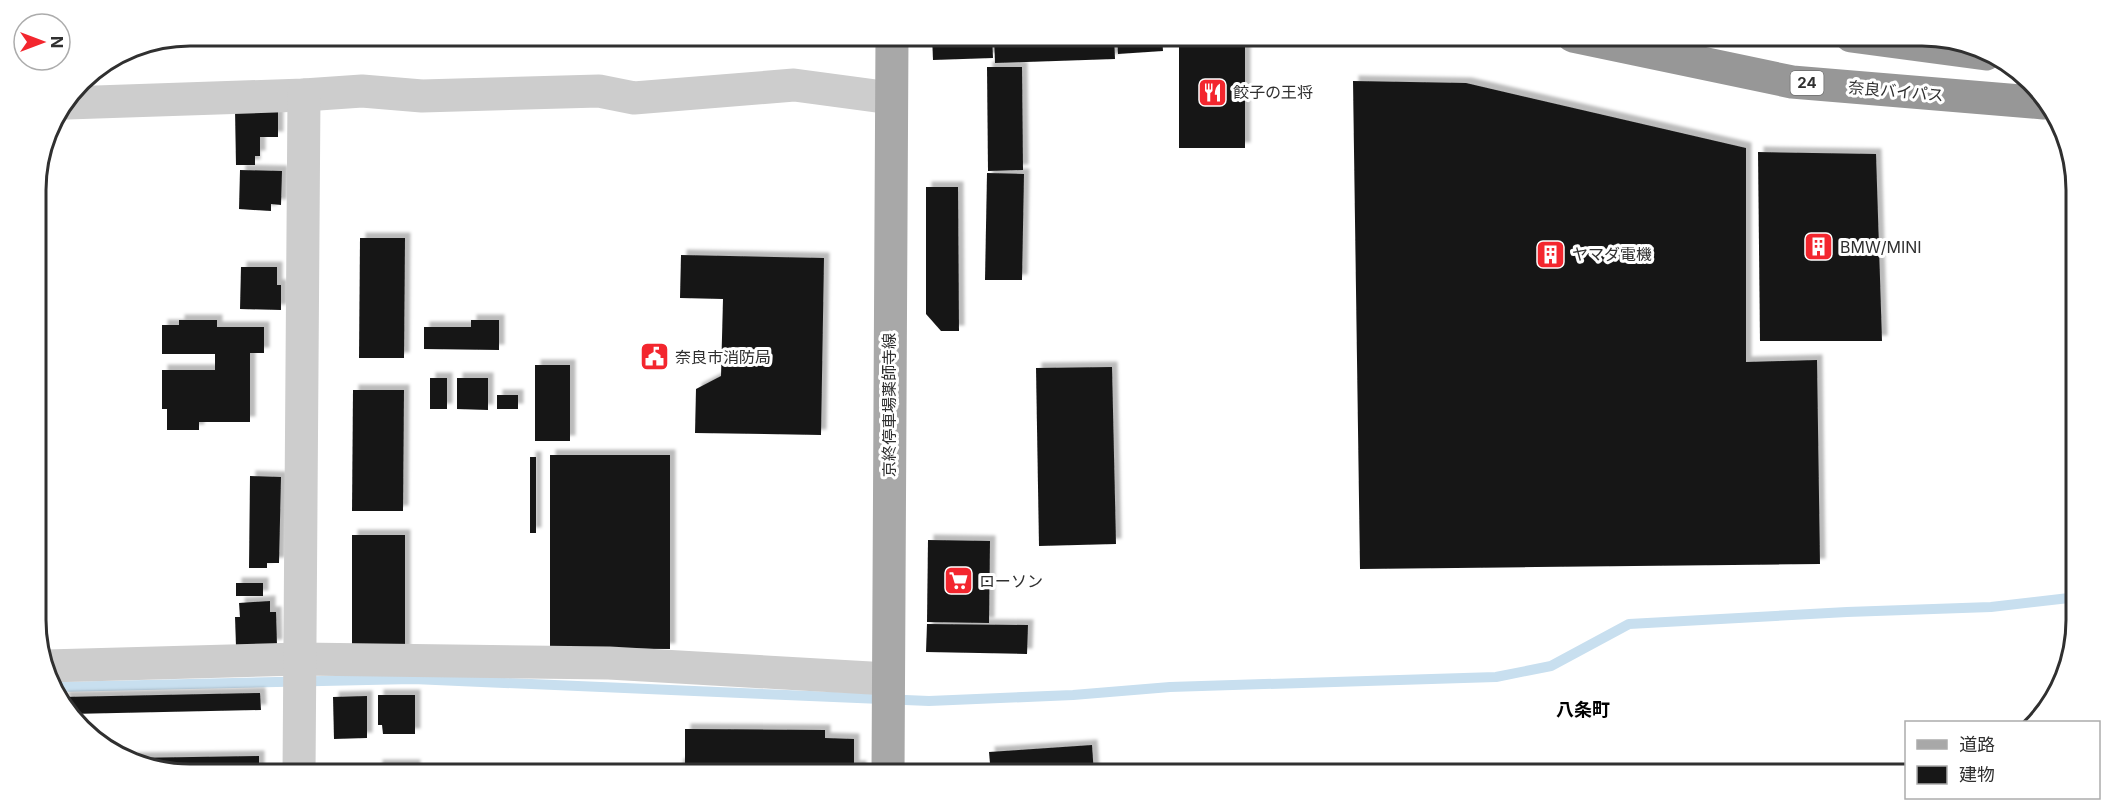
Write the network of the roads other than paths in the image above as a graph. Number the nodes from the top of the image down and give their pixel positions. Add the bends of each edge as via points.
1 (1621, 46) edge
2 (892, 47) edge
3 (304, 95) junction
4 (891, 98) junction
5 (2035, 102) edge
6 (76, 103) edge
7 (300, 659) junction
8 (54, 666) edge
9 (888, 679) junction
10 (299, 764) edge
11 (888, 764) edge

1 - 5 highway, 奈良バイパス / 24 via 1792,82
2 - 4 main road, 京終停車場薬師寺線
3 - 4 street via 362,91 422,96 599,91 634,98 794,85
3 - 6 street
3 - 7 street
4 - 9 main road, 京終停車場薬師寺線
7 - 8 street
7 - 9 street via 609,663
7 - 10 street
9 - 11 main road, 京終停車場薬師寺線

